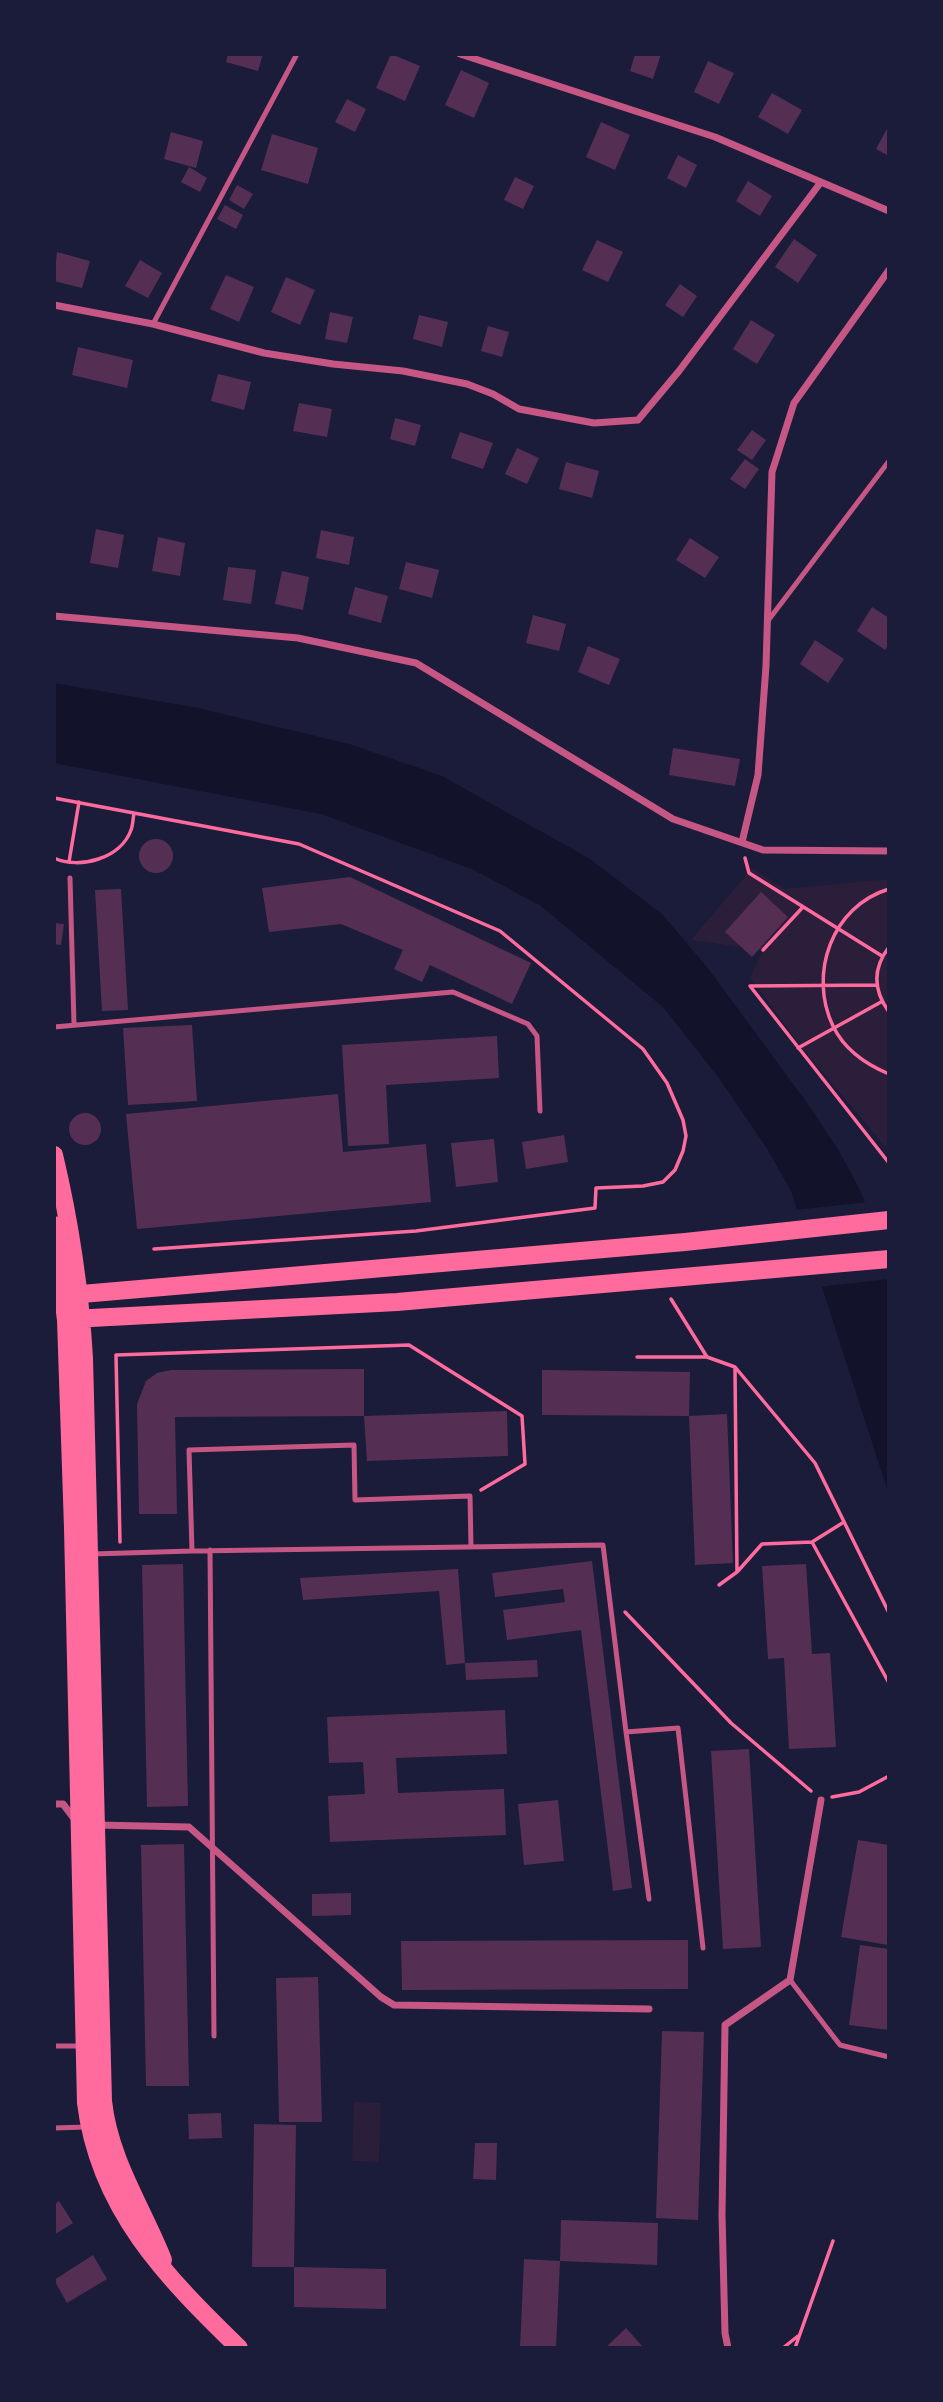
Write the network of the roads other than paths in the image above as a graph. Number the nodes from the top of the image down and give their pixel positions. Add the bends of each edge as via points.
1 (297, 54) edge
2 (460, 54) edge
3 (821, 182) junction
4 (889, 211) edge
5 (889, 270) edge
6 (54, 305) edge
7 (153, 324) junction
8 (889, 461) edge
9 (54, 616) edge
10 (767, 622) junction
11 (742, 842) junction
12 (889, 851) edge
13 (70, 878) dead end
14 (74, 1024) junction
15 (54, 1027) edge
16 (540, 1111) dead end
17 (54, 1155) edge
18 (889, 1220) edge
19 (54, 1225) edge
20 (889, 1259) edge
21 (65, 1296) edge
22 (67, 1319) edge
23 (471, 1547) junction
24 (210, 1550) junction
25 (192, 1551) junction
26 (90, 1554) junction
27 (626, 1732) junction
28 (821, 1800) road end
29 (54, 1804) edge
30 (79, 1825) junction
31 (97, 1825) junction
32 (213, 1848) junction
33 (649, 1899) dead end
34 (704, 1948) dead end
35 (790, 1980) junction
36 (649, 2009) dead end
37 (214, 2036) dead end
38 (54, 2046) edge
39 (85, 2046) junction
40 (889, 2057) edge
41 (89, 2127) junction
42 (54, 2128) edge
43 (170, 2279) junction
44 (239, 2348) edge
45 (728, 2348) edge

1 - 7 lane
2 - 3 street via 715,137
3 - 4 street
3 - 7 street via 679,372 638,419 594,423 519,409 467,384 264,353
5 - 10 street via 794,403 772,472
6 - 7 street
8 - 10 lane
9 - 11 street via 298,638 416,663 673,819
10 - 11 street via 758,775
11 - 12 street via 763,850
13 - 14 lane
14 - 15 lane
14 - 16 lane via 453,992 534,1030
17 - 21 main road via 65,1199
18 - 21 main road
19 - 21 main road
20 - 22 main road via 397,1302
21 - 22 main road
22 - 26 main road
22 - 30 main road
23 - 24 lane
23 - 25 lane via 470,1496 355,1500 354,1446 190,1450
23 - 27 lane via 603,1545
24 - 25 lane
24 - 32 lane
25 - 26 lane
26 - 31 main road
27 - 33 lane
27 - 34 lane via 678,1728
28 - 35 street
29 - 30 street via 63,1804
30 - 31 street
30 - 39 main road
31 - 32 street via 189,1826
31 - 43 main road via 105,2125
32 - 36 street via 394,2005
32 - 37 lane
35 - 40 lane via 840,2045
35 - 45 street via 725,2025 722,2215
38 - 39 lane
39 - 41 main road
41 - 42 lane
41 - 43 main road via 97,2158 129,2223
43 - 44 main road

